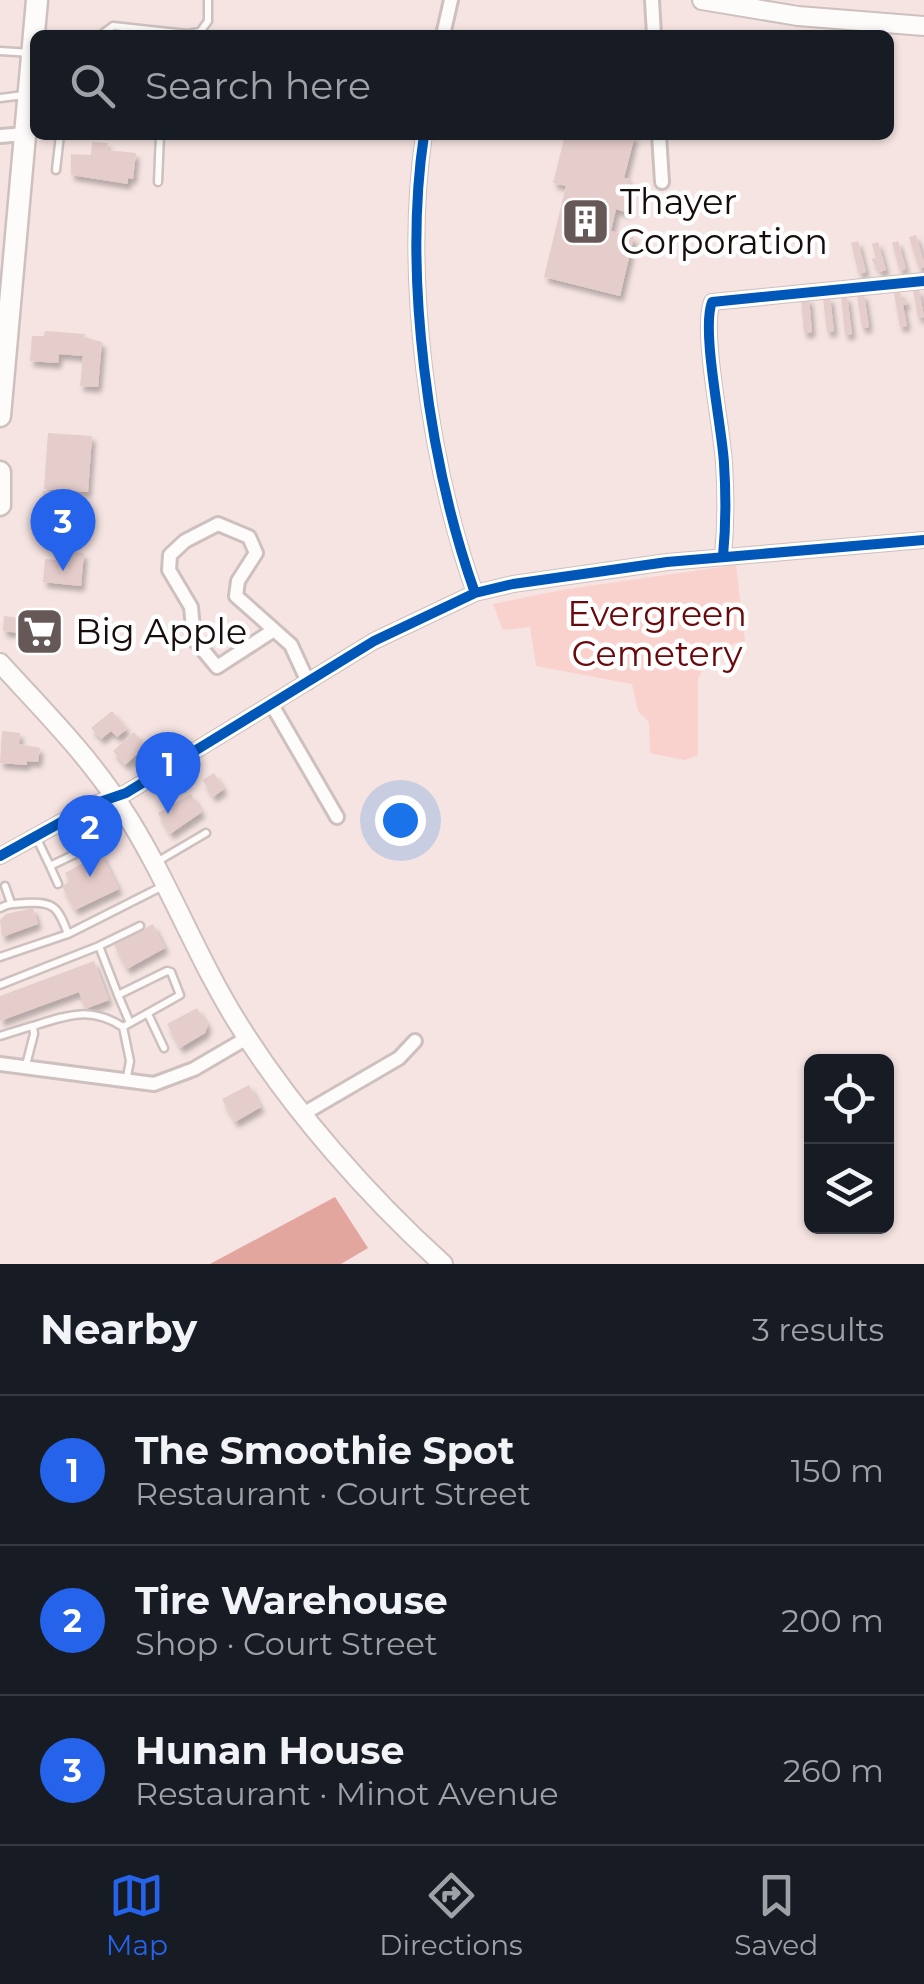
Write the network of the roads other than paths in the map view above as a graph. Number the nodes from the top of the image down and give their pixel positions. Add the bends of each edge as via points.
1 (37, 0) edge
2 (208, 0) edge
3 (451, 0) edge
4 (652, 0) edge
5 (702, 0) edge
6 (924, 26) edge
7 (34, 30) edge
8 (107, 30) edge
9 (150, 30) edge
10 (201, 30) edge
11 (445, 30) edge
12 (654, 30) edge
13 (0, 51) edge
14 (30, 54) edge
15 (30, 94) edge
16 (0, 98) edge
17 (30, 105) edge
18 (25, 134) junction
19 (0, 136) edge
20 (59, 140) edge
21 (160, 140) edge
22 (424, 140) edge
23 (659, 140) edge
24 (56, 170) dead end
25 (158, 182) dead end
26 (662, 182) dead end
27 (5, 276) edge
28 (924, 280) edge
29 (0, 416) edge
30 (0, 472) edge
31 (0, 504) edge
32 (924, 540) edge
33 (723, 556) junction
34 (475, 593) junction
35 (274, 630) junction
36 (0, 663) edge
37 (308, 682) junction
38 (272, 706) junction
39 (114, 797) junction
40 (337, 817) dead end
41 (206, 833) dead end
42 (36, 836) junction
43 (96, 844) dead end
44 (0, 856) edge
45 (153, 864) junction
46 (50, 866) junction
47 (58, 884) dead end
48 (5, 886) dead end
49 (164, 886) junction
50 (11, 903) junction
51 (0, 908) edge
52 (140, 926) dead end
53 (68, 934) junction
54 (99, 946) junction
55 (0, 957) edge
56 (0, 985) edge
57 (118, 995) junction
58 (148, 1014) junction
59 (126, 1025) junction
60 (33, 1026) junction
61 (0, 1036) edge
62 (247, 1038) junction
63 (415, 1042) dead end
64 (164, 1048) dead end
65 (0, 1064) edge
66 (26, 1066) junction
67 (126, 1082) junction
68 (303, 1114) junction
69 (443, 1264) edge

1 - 7 main road
2 - 10 lane
3 - 11 street
4 - 12 street
5 - 6 main road
8 - 9 lane
13 - 14 lane
15 - 16 lane
17 - 18 main road
18 - 19 street
18 - 27 main road
20 - 24 lane
21 - 25 lane
22 - 34 street via 418,247 428,394 442,478
23 - 26 street
27 - 29 main road
28 - 33 street via 712,302 724,463
30 - 31 main road
32 - 33 street
33 - 34 street
34 - 37 street via 399,627
35 - 35 street via 236,596 256,554 249,537 218,524 170,555 168,570 191,608 194,639 217,667
35 - 37 street via 291,645
36 - 39 main road
37 - 38 street
38 - 39 street
38 - 40 street
39 - 42 street
39 - 45 main road
41 - 45 lane
42 - 44 street
42 - 46 lane
43 - 46 lane
45 - 49 main road
46 - 47 lane
48 - 50 lane
49 - 53 lane
49 - 62 main road
50 - 51 lane
50 - 53 lane via 54,907
52 - 54 lane
53 - 55 lane
54 - 56 lane
54 - 57 lane
57 - 58 lane via 171,972 178,998
57 - 59 lane
58 - 59 lane
58 - 64 lane
59 - 60 lane via 79,1011
59 - 67 lane
60 - 61 lane
60 - 66 lane
62 - 67 street via 171,1080
62 - 68 main road
63 - 68 street
65 - 66 street
66 - 67 street
68 - 69 main road

